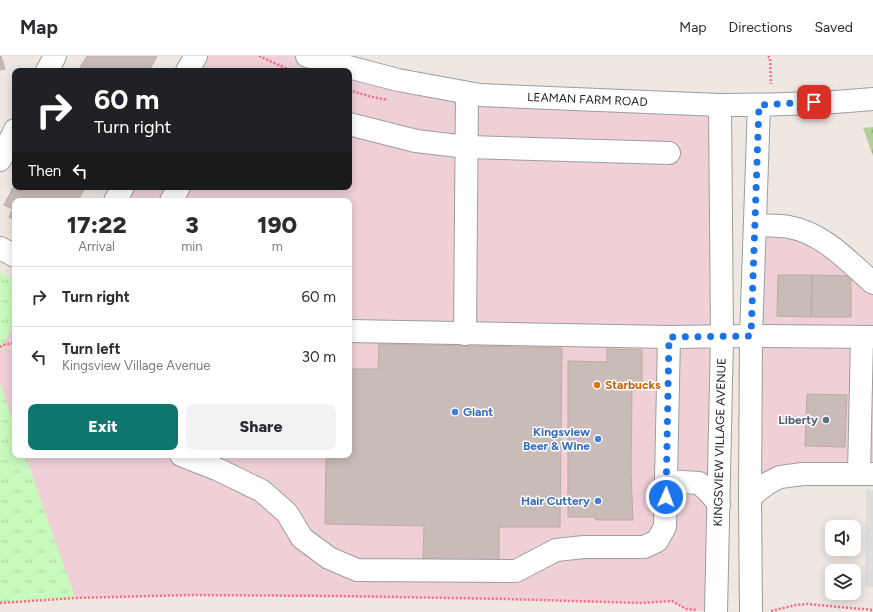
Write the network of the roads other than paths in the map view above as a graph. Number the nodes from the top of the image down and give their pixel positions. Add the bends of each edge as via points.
1 (55, 56) edge
2 (196, 56) edge
3 (307, 56) edge
4 (49, 68) edge
5 (189, 68) edge
6 (467, 93) junction
7 (873, 99) edge
8 (720, 104) junction
9 (759, 105) junction
10 (352, 125) edge
11 (12, 136) edge
12 (467, 147) junction
13 (669, 153) dead end
14 (0, 160) edge
15 (755, 226) junction
16 (0, 248) edge
17 (12, 254) edge
18 (873, 283) edge
19 (352, 331) edge
20 (465, 334) junction
21 (751, 336) junction
22 (669, 337) junction
23 (722, 337) junction
24 (868, 337) edge
25 (189, 458) edge
26 (866, 474) edge
27 (666, 481) junction
28 (750, 497) junction
29 (719, 504) junction
30 (707, 611) edge
31 (751, 612) edge

1 - 4 street
2 - 5 street
3 - 6 street, LEAMAN FARM ROAD via 398,80
6 - 8 street, LEAMAN FARM ROAD
6 - 12 street
7 - 9 street, LEAMAN FARM ROAD
8 - 9 street, LEAMAN FARM ROAD
8 - 23 street, KINGSVIEW VILLAGE AVENUE
9 - 15 street
10 - 12 street via 416,141
11 - 14 street
12 - 13 street
12 - 20 street
15 - 18 street via 789,226 806,231 821,239
15 - 21 street
16 - 17 street
19 - 20 street
20 - 22 street
21 - 23 street
21 - 24 street
21 - 28 street
22 - 23 street
22 - 27 street
23 - 29 street, KINGSVIEW VILLAGE AVENUE
24 - 26 street
25 - 27 street via 262,492 287,513 302,538 329,558 357,570 516,571 556,550 584,547 644,547 657,541 665,527
26 - 28 street via 803,474 780,477
27 - 29 street via 699,483
28 - 31 street
29 - 30 street, KINGSVIEW VILLAGE AVENUE

